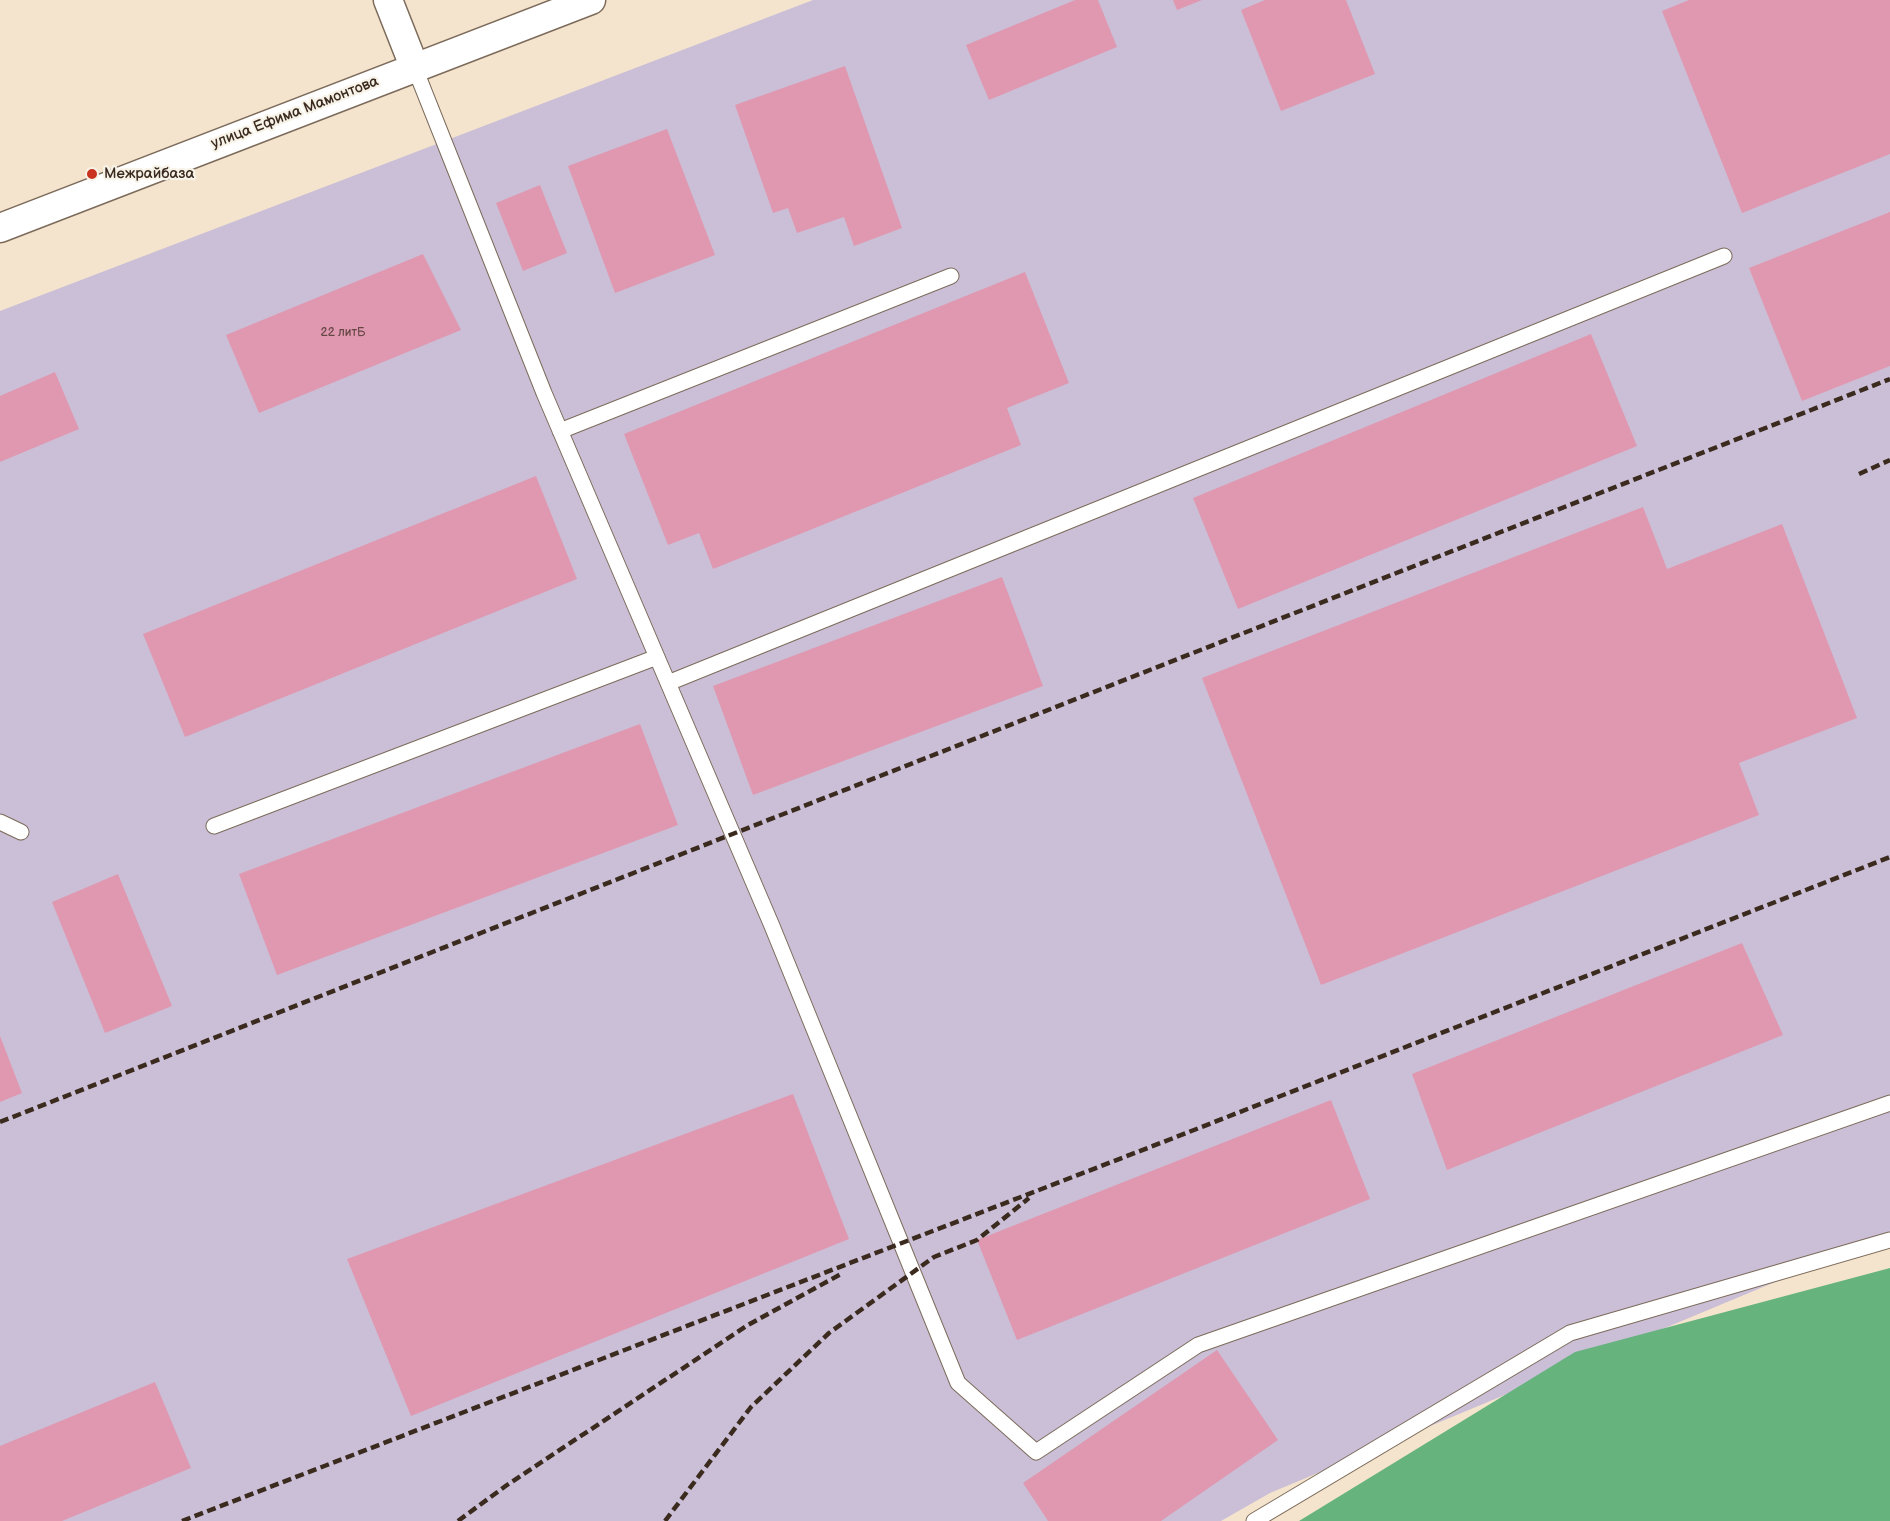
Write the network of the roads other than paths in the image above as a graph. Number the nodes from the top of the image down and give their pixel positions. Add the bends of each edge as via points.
1 (388, 0) edge
2 (591, 0) edge
3 (414, 66) junction
4 (0, 228) edge
5 (1725, 256) dead end
6 (951, 276) dead end
7 (560, 431) junction
8 (657, 657) junction
9 (668, 683) junction
10 (0, 822) edge
11 (214, 826) dead end
12 (21, 832) dead end
13 (1890, 1103) edge
14 (1890, 1240) edge
15 (1254, 1521) edge

1 - 3 street
2 - 3 street, улица Ефима Мамонтова
3 - 4 street, улица Ефима Мамонтова
3 - 7 lane
5 - 9 lane
6 - 7 lane
7 - 8 lane
8 - 9 lane
8 - 11 lane
9 - 13 lane via 772,926 957,1383 1036,1452 1198,1345
10 - 12 lane
14 - 15 lane via 1570,1333

